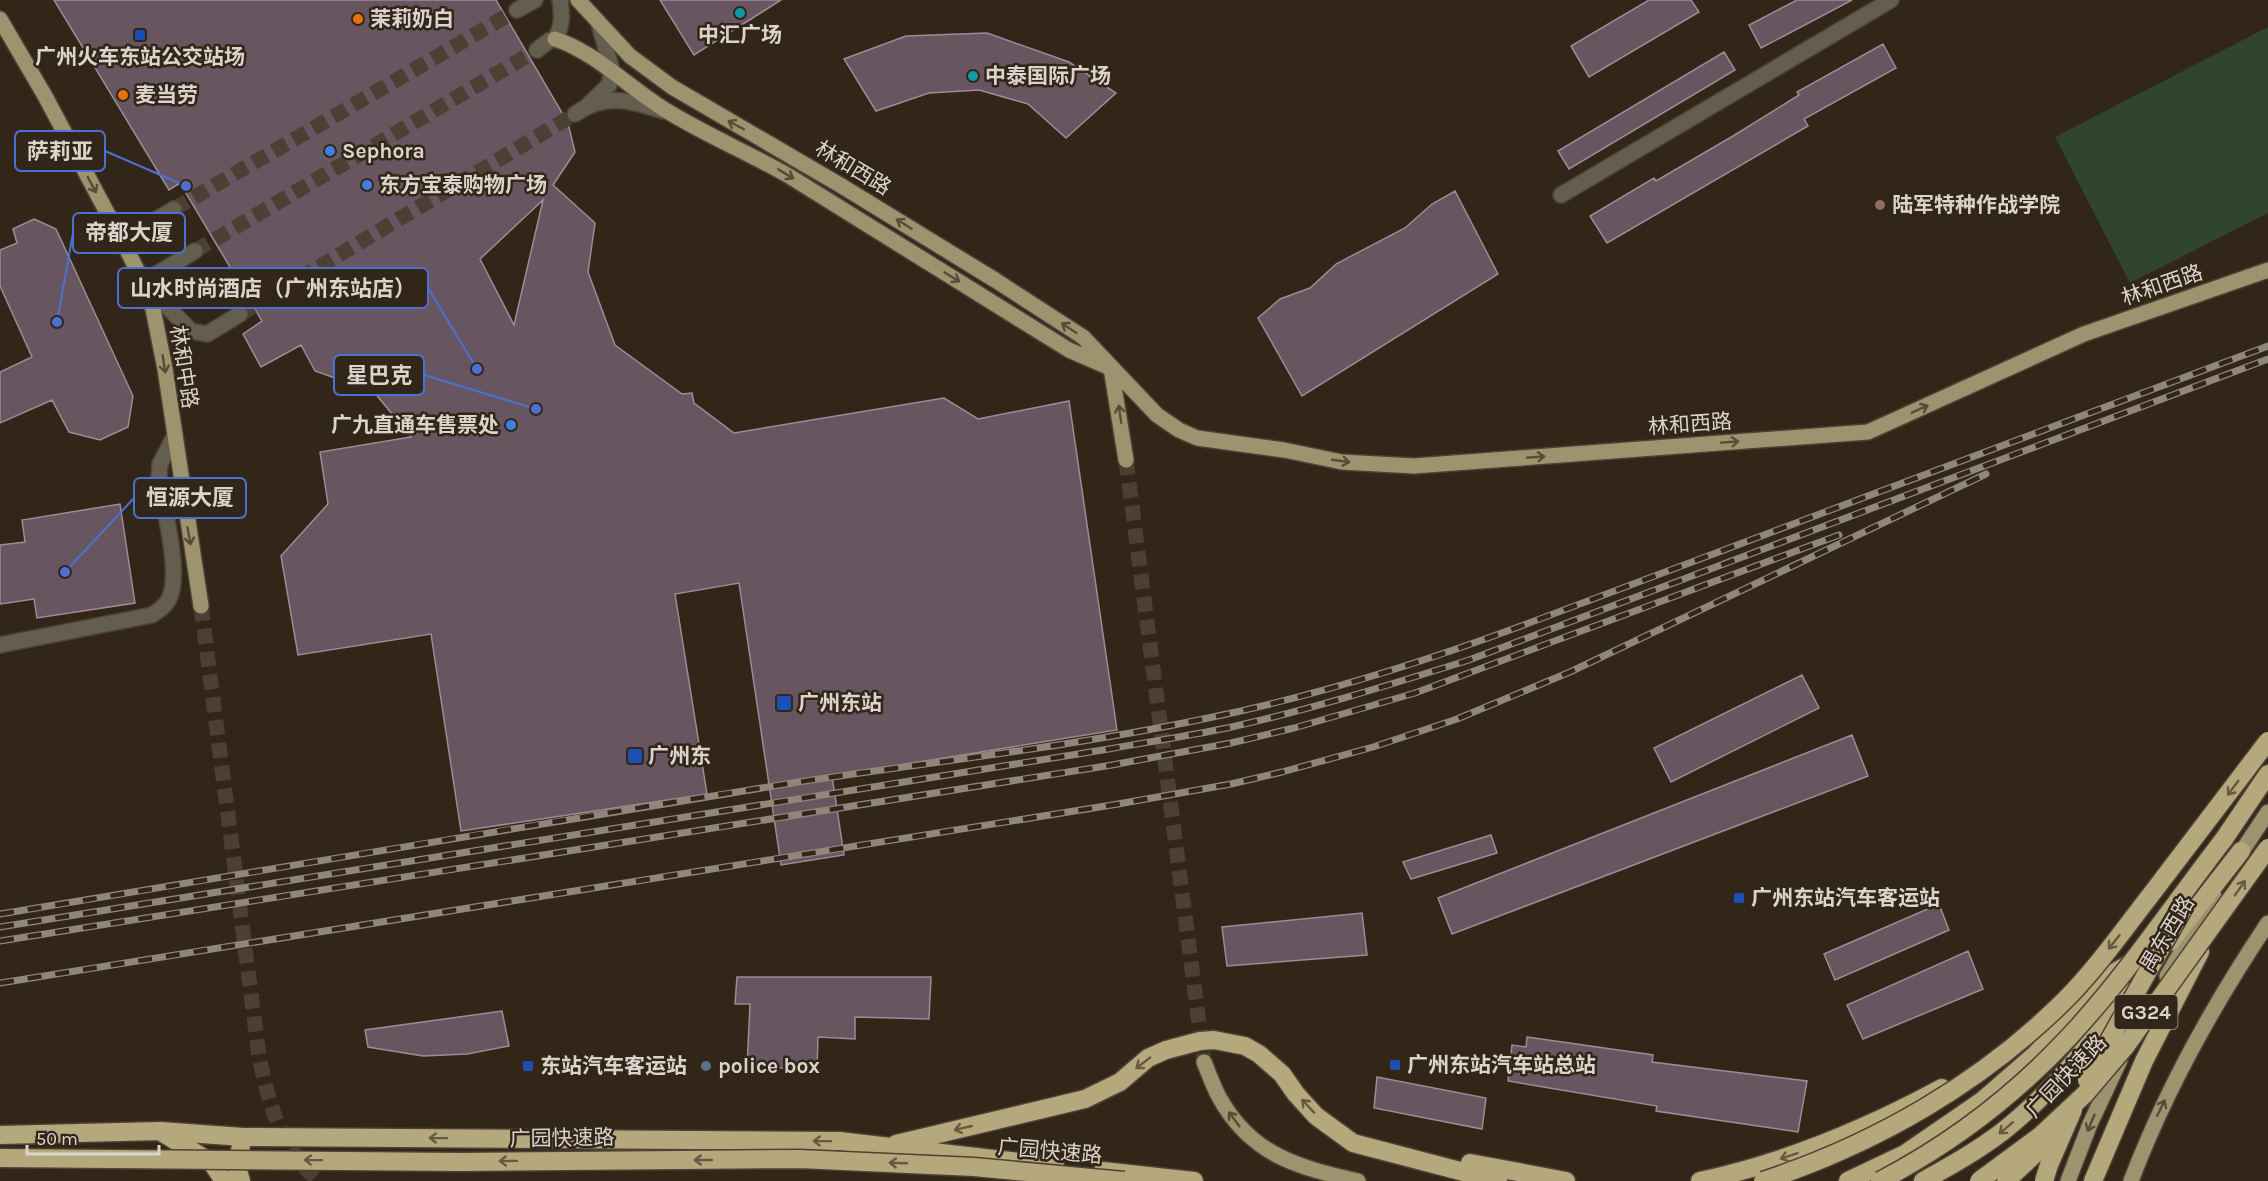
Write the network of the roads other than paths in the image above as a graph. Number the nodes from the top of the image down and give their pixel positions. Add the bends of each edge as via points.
1 (535, 0) edge
2 (560, 0) edge
3 (578, 0) edge
4 (1891, 0) edge
5 (517, 10) tunnel mouth
6 (0, 19) edge
7 (598, 24) junction
8 (555, 39) junction
9 (537, 50) tunnel mouth
10 (612, 73) junction
11 (589, 104) junction
12 (669, 112) junction
13 (575, 114) tunnel mouth
14 (1562, 195) dead end
15 (174, 209) tunnel mouth
16 (122, 240) junction
17 (195, 251) tunnel mouth
18 (2268, 270) edge
19 (143, 282) junction
20 (240, 314) tunnel mouth
21 (1111, 368) junction
22 (174, 437) junction
23 (1126, 460) tunnel mouth
24 (201, 606) tunnel mouth
25 (0, 645) edge
26 (2268, 741) edge
27 (2268, 774) edge
28 (2268, 812) edge
29 (2224, 839) junction
30 (2268, 848) edge
31 (2241, 851) junction
32 (2268, 923) edge
33 (2213, 927) junction
34 (2170, 943) junction
35 (2125, 1047) junction
36 (2036, 1054) junction
37 (1204, 1062) tunnel mouth
38 (160, 1131) junction
39 (0, 1135) edge
40 (243, 1137) junction
41 (1353, 1143) junction
42 (884, 1147) junction
43 (0, 1158) edge
44 (224, 1181) edge
45 (240, 1181) edge
46 (1124, 1181) edge
47 (1194, 1181) edge
48 (1358, 1181) edge
49 (1498, 1181) edge
50 (1566, 1181) edge
51 (1700, 1181) edge
52 (1764, 1181) edge
53 (1848, 1181) edge
54 (1880, 1181) edge
55 (1923, 1181) edge
56 (1978, 1181) edge
57 (2006, 1181) edge
58 (2044, 1181) edge
59 (2068, 1181) edge
60 (2093, 1181) edge
61 (2131, 1181) edge

1 - 5 street
2 - 8 street via 562,16
3 - 7 main road, 林和西路
4 - 14 street
6 -> 16 main road, 林和中路
7 - 10 street
21 -> 7 main road, 林和西路 via 1083,337 995,280 672,87 630,56
8 - 9 street
8 - 10 main road, 林和西路 via 580,50
10 - 11 street via 609,85
10 - 12 main road, 林和西路
11 - 12 street via 634,101
11 - 13 street
12 -> 21 main road, 林和西路 via 759,158 1069,350
15 - 16 street
16 - 19 main road, 林和中路
17 - 19 street
21 -> 18 main road, 林和西路 via 1157,415 1197,438 1342,462 1414,466 1868,432 2084,334
19 - 20 street via 191,331 207,334
19 -> 22 main road, 林和中路 via 160,342
23 -> 21 main road
22 -> 24 main road, 林和中路
22 - 25 street via 160,464 159,477 175,569 171,597 164,608 152,615
26 -> 52 highway, bridge via 2107,952 2030,1033 1979,1073 1917,1113 1851,1147
27 - 29 highway
28 - 31 main road, 禺东西路 / G324
29 - 54 highway, bridge via 2097,1005 2041,1066 1949,1141
29 - 58 highway, bridge via 2099,1057
33 -> 30 highway, bridge
31 - 34 highway
31 -> 59 main road, 禺东西路 / G324 via 2111,1076
61 -> 32 main road, G324 via 2179,1071
33 - 35 highway, 广园快速路, bridge
33 - 60 highway, bridge via 2144,1060
34 - 36 highway via 2101,980
34 -> 55 highway via 2090,1042 2024,1112 1989,1141
35 - 56 highway, 广园快速路, bridge via 2085,1094 2048,1129
35 - 57 highway, bridge via 2085,1102
36 -> 51 highway via 1977,1068 1898,1111 1807,1150
36 - 53 highway via 1945,1128 1905,1154
48 -> 37 main road via 1315,1171 1278,1157 1257,1143 1236,1123 1218,1096
38 - 39 highway
38 - 40 highway
38 - 44 highway via 212,1163
42 -> 40 highway via 838,1141
40 - 45 highway via 237,1167
41 -> 42 highway via 1316,1116 1282,1074 1259,1054 1245,1046 1214,1040 1166,1050 1120,1082 1085,1099
41 - 49 highway
41 - 50 highway
42 - 47 highway
46 -> 43 highway, 广园快速路, bridge via 974,1167 800,1159 461,1162

